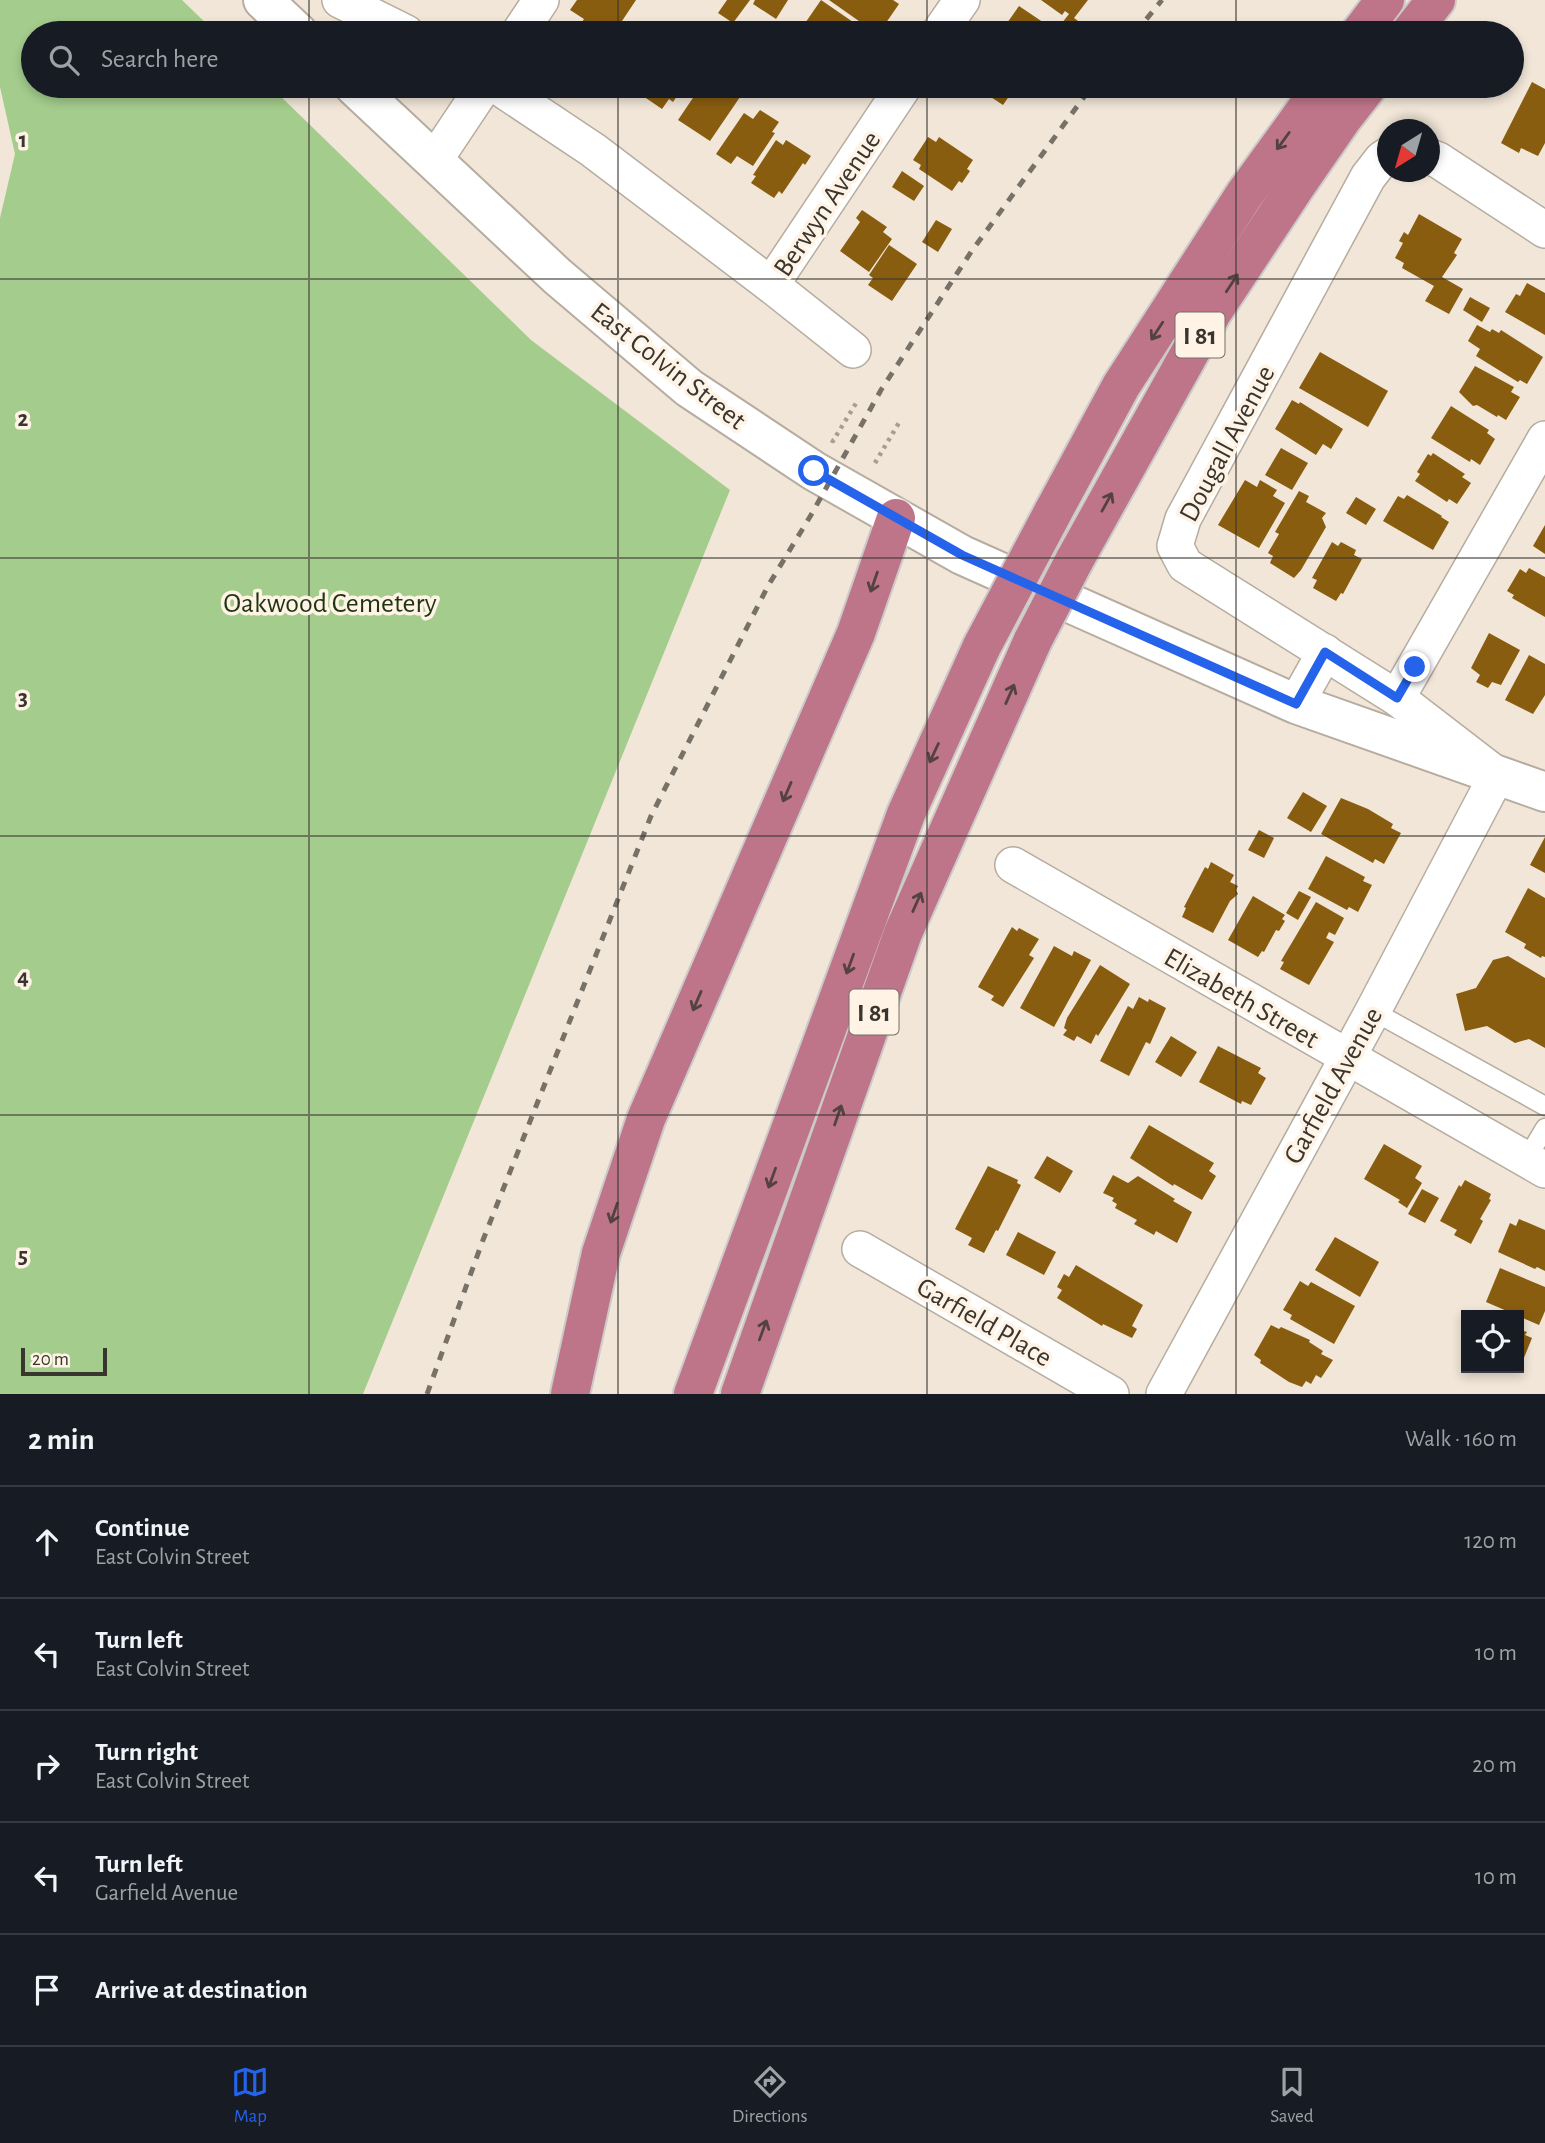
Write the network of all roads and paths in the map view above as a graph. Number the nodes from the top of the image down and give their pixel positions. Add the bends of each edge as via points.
1 (263, 0) edge
2 (340, 0) edge
3 (541, 0) edge
4 (962, 0) edge
5 (1385, 0) edge
6 (1436, 0) edge
7 (285, 21) edge
8 (382, 21) edge
9 (527, 21) edge
10 (947, 21) edge
11 (1369, 21) edge
12 (1419, 21) edge
13 (367, 98) edge
14 (476, 98) edge
15 (515, 98) edge
16 (896, 98) edge
17 (1313, 98) edge
18 (1359, 98) edge
19 (434, 161) junction
20 (1440, 163) edge
21 (1377, 168) edge
22 (1545, 230) edge
23 (771, 285) junction
24 (853, 350) dead end
25 (858, 400) dead end
26 (900, 421) dead end
27 (825, 437) dead end
28 (1545, 439) edge
29 (875, 463) dead end
30 (896, 518) junction
31 (1325, 652) junction
32 (1397, 698) junction
33 (1296, 704) junction
34 (1497, 775) junction
35 (1545, 792) edge
36 (1013, 865) dead end
37 (1373, 1011) junction
38 (1346, 1057) junction
39 (1545, 1106) edge
40 (1545, 1128) edge
41 (1536, 1165) edge
42 (860, 1249) dead end
43 (570, 1394) edge
44 (693, 1394) edge
45 (740, 1394) edge
46 (1111, 1394) edge
47 (1164, 1394) edge

1 - 7 street
2 - 8 street
3 - 9 street
4 - 10 street
5 - 11 highway
6 - 12 highway
13 - 19 street, East Colvin Street
14 - 19 street
15 - 23 street via 593,150
16 - 23 street, Berwyn Avenue
17 -> 44 highway, I 81, bridge via 1244,195 1121,386 982,646 906,814
45 -> 18 highway, I 81, bridge via 903,933 1033,640 1212,313
19 - 30 street, East Colvin Street via 557,276 689,388 814,471
20 - 22 street
21 - 31 street, Dougall Avenue via 1183,519 1175,547 1185,565
23 - 24 street
25 - 27 path via 834,441
26 - 29 path
28 - 32 street
30 - 33 street, East Colvin Street via 962,555
30 -> 43 highway via 856,633 646,1119 601,1253
31 - 32 street, East Colvin Street
31 - 33 street
32 - 34 street, East Colvin Street
33 - 34 street, East Colvin Street
34 - 35 street, East Colvin Street
34 - 37 street, Garfield Avenue
36 - 38 street, Elizabeth Street
37 - 38 street, Garfield Avenue
37 - 39 lane
38 - 41 street, Elizabeth Street
38 - 47 street, Garfield Avenue
40 - 41 lane
42 - 46 street, Garfield Place

